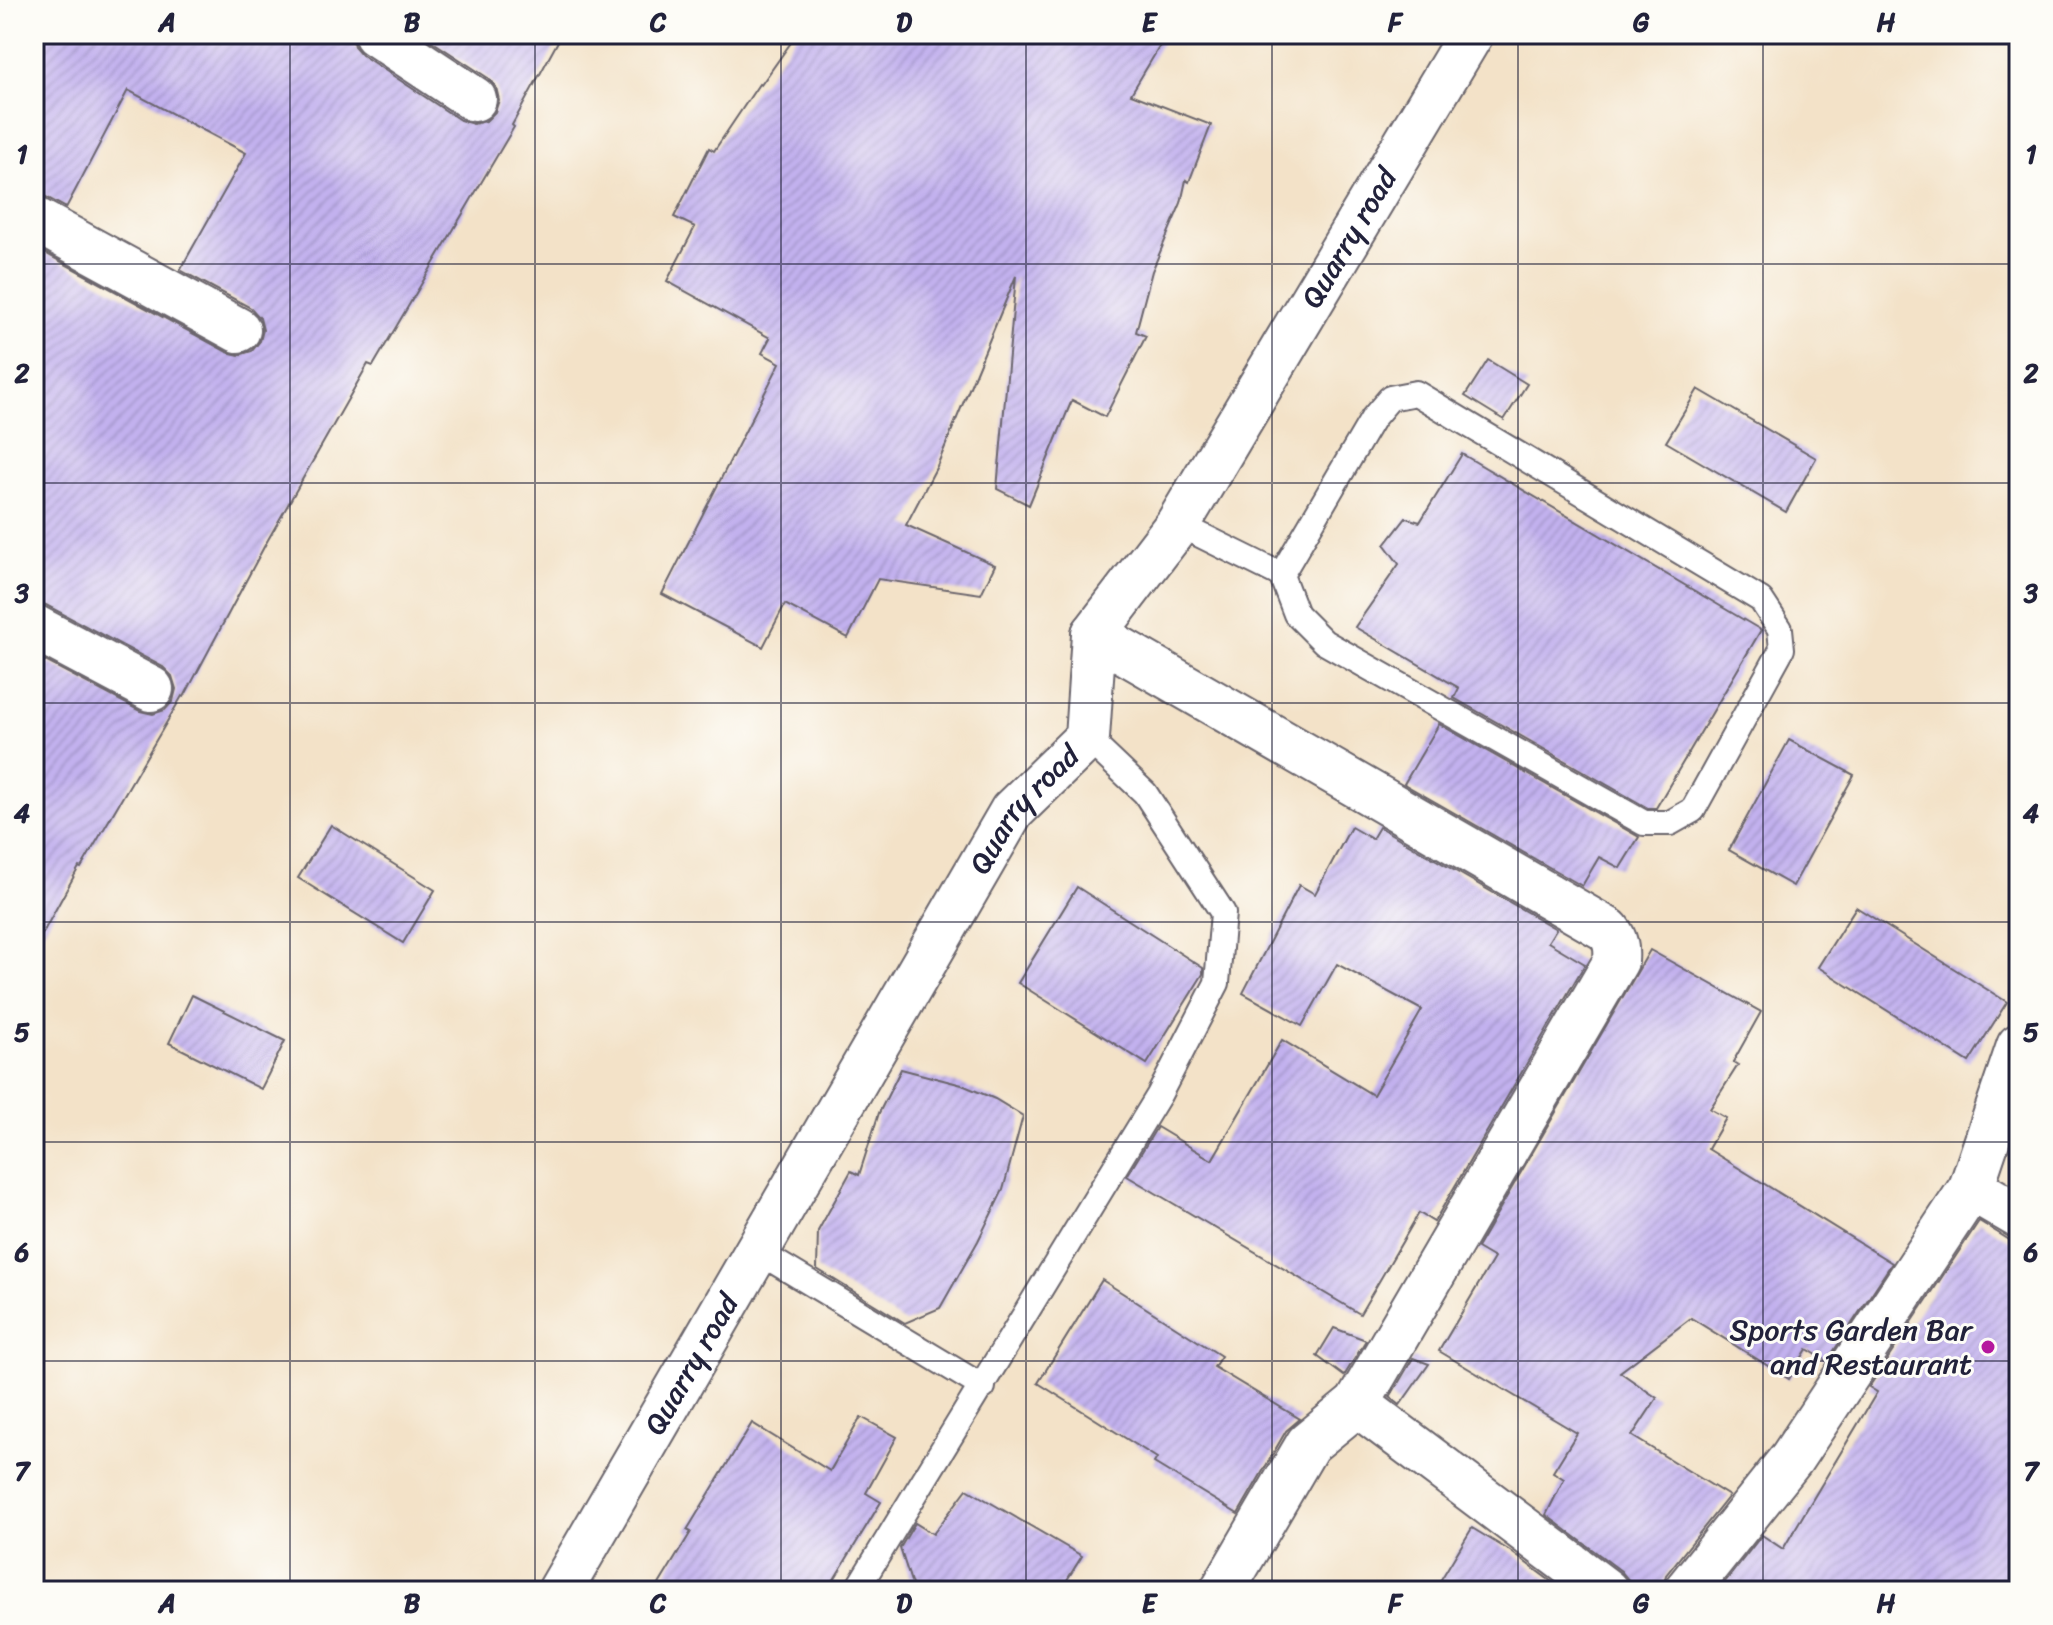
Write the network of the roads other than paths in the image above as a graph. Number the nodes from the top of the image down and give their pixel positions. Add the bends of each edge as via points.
1 (376, 34) edge
2 (1471, 34) edge
3 (474, 99) dead end
4 (34, 219) edge
5 (238, 330) dead end
6 (1178, 524) junction
7 (1281, 575) junction
8 (34, 627) edge
9 (1094, 634) junction
10 (151, 689) dead end
11 (1087, 738) junction
12 (2019, 1046) edge
13 (1971, 1188) junction
14 (2019, 1216) edge
15 (757, 1251) junction
16 (983, 1387) junction
17 (1357, 1404) junction
18 (560, 1591) edge
19 (856, 1591) edge
20 (1222, 1591) edge
21 (1606, 1591) edge
22 (1686, 1591) edge

1 - 3 street
2 - 6 street, Quarry road
4 - 5 street
6 - 7 lane
6 - 9 street, Quarry road
7 - 7 lane via 1373,418 1390,398 1416,393 1761,600 1780,629 1782,649 1693,810 1670,823 1644,823 1324,642 1296,614
8 - 10 street
9 - 11 street, Quarry road
9 - 17 street via 1614,938 1616,961
11 - 15 street, Quarry road via 1012,811
11 - 16 lane via 1145,793 1223,913 1217,983 1159,1095
12 - 13 street
13 - 14 street
13 - 22 street via 1792,1458
15 - 16 lane
15 - 18 street, Quarry road
16 - 19 lane
17 - 20 street via 1308,1444
17 - 21 street

